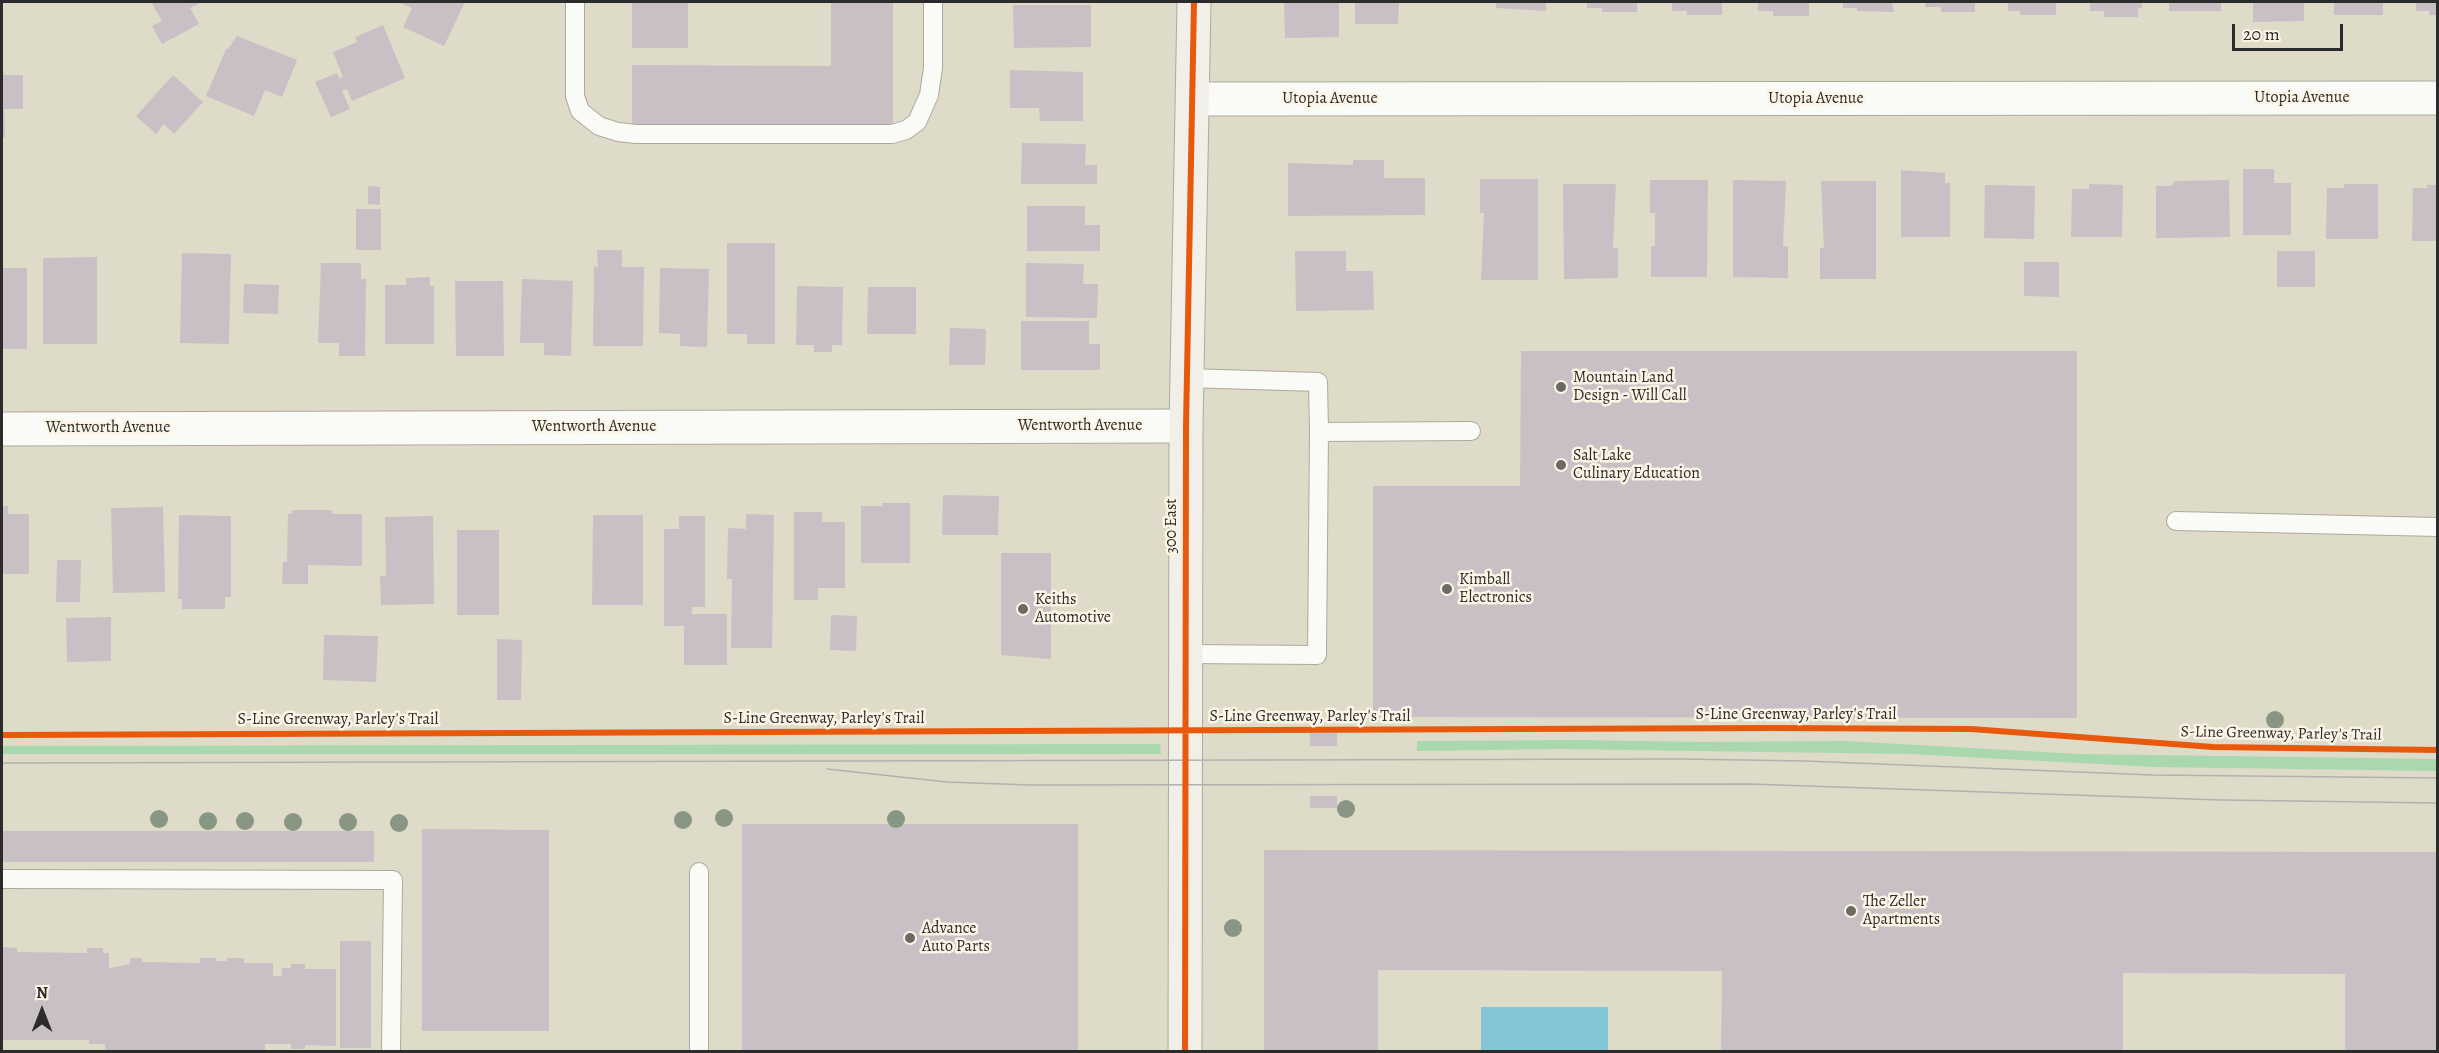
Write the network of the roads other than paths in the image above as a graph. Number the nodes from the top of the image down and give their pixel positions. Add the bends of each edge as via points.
1 (575, 2) edge
2 (933, 2) edge
3 (1194, 2) edge
4 (2438, 98) edge
5 (1194, 99) junction
6 (1187, 378) junction
7 (1186, 426) junction
8 (2, 429) edge
9 (1471, 431) dead end
10 (1319, 432) junction
11 (2176, 521) dead end
12 (2438, 527) edge
13 (1186, 654) junction
14 (699, 872) dead end
15 (2, 879) edge
16 (391, 1052) edge
17 (699, 1052) edge
18 (1185, 1052) edge

1 - 2 lane via 575,96 580,111 598,126 636,134 892,134 906,130 917,122 929,94
3 - 5 street, 300 East
4 - 5 street, Utopia Avenue
5 - 6 street, 300 East
6 - 7 street, 300 East
6 - 10 lane via 1318,382
7 - 8 street, Wentworth Avenue
7 - 13 street, 300 East
9 - 10 lane
10 - 13 lane via 1317,655
11 - 12 lane
13 - 18 street, 300 East
14 - 17 lane
15 - 16 lane via 393,880

